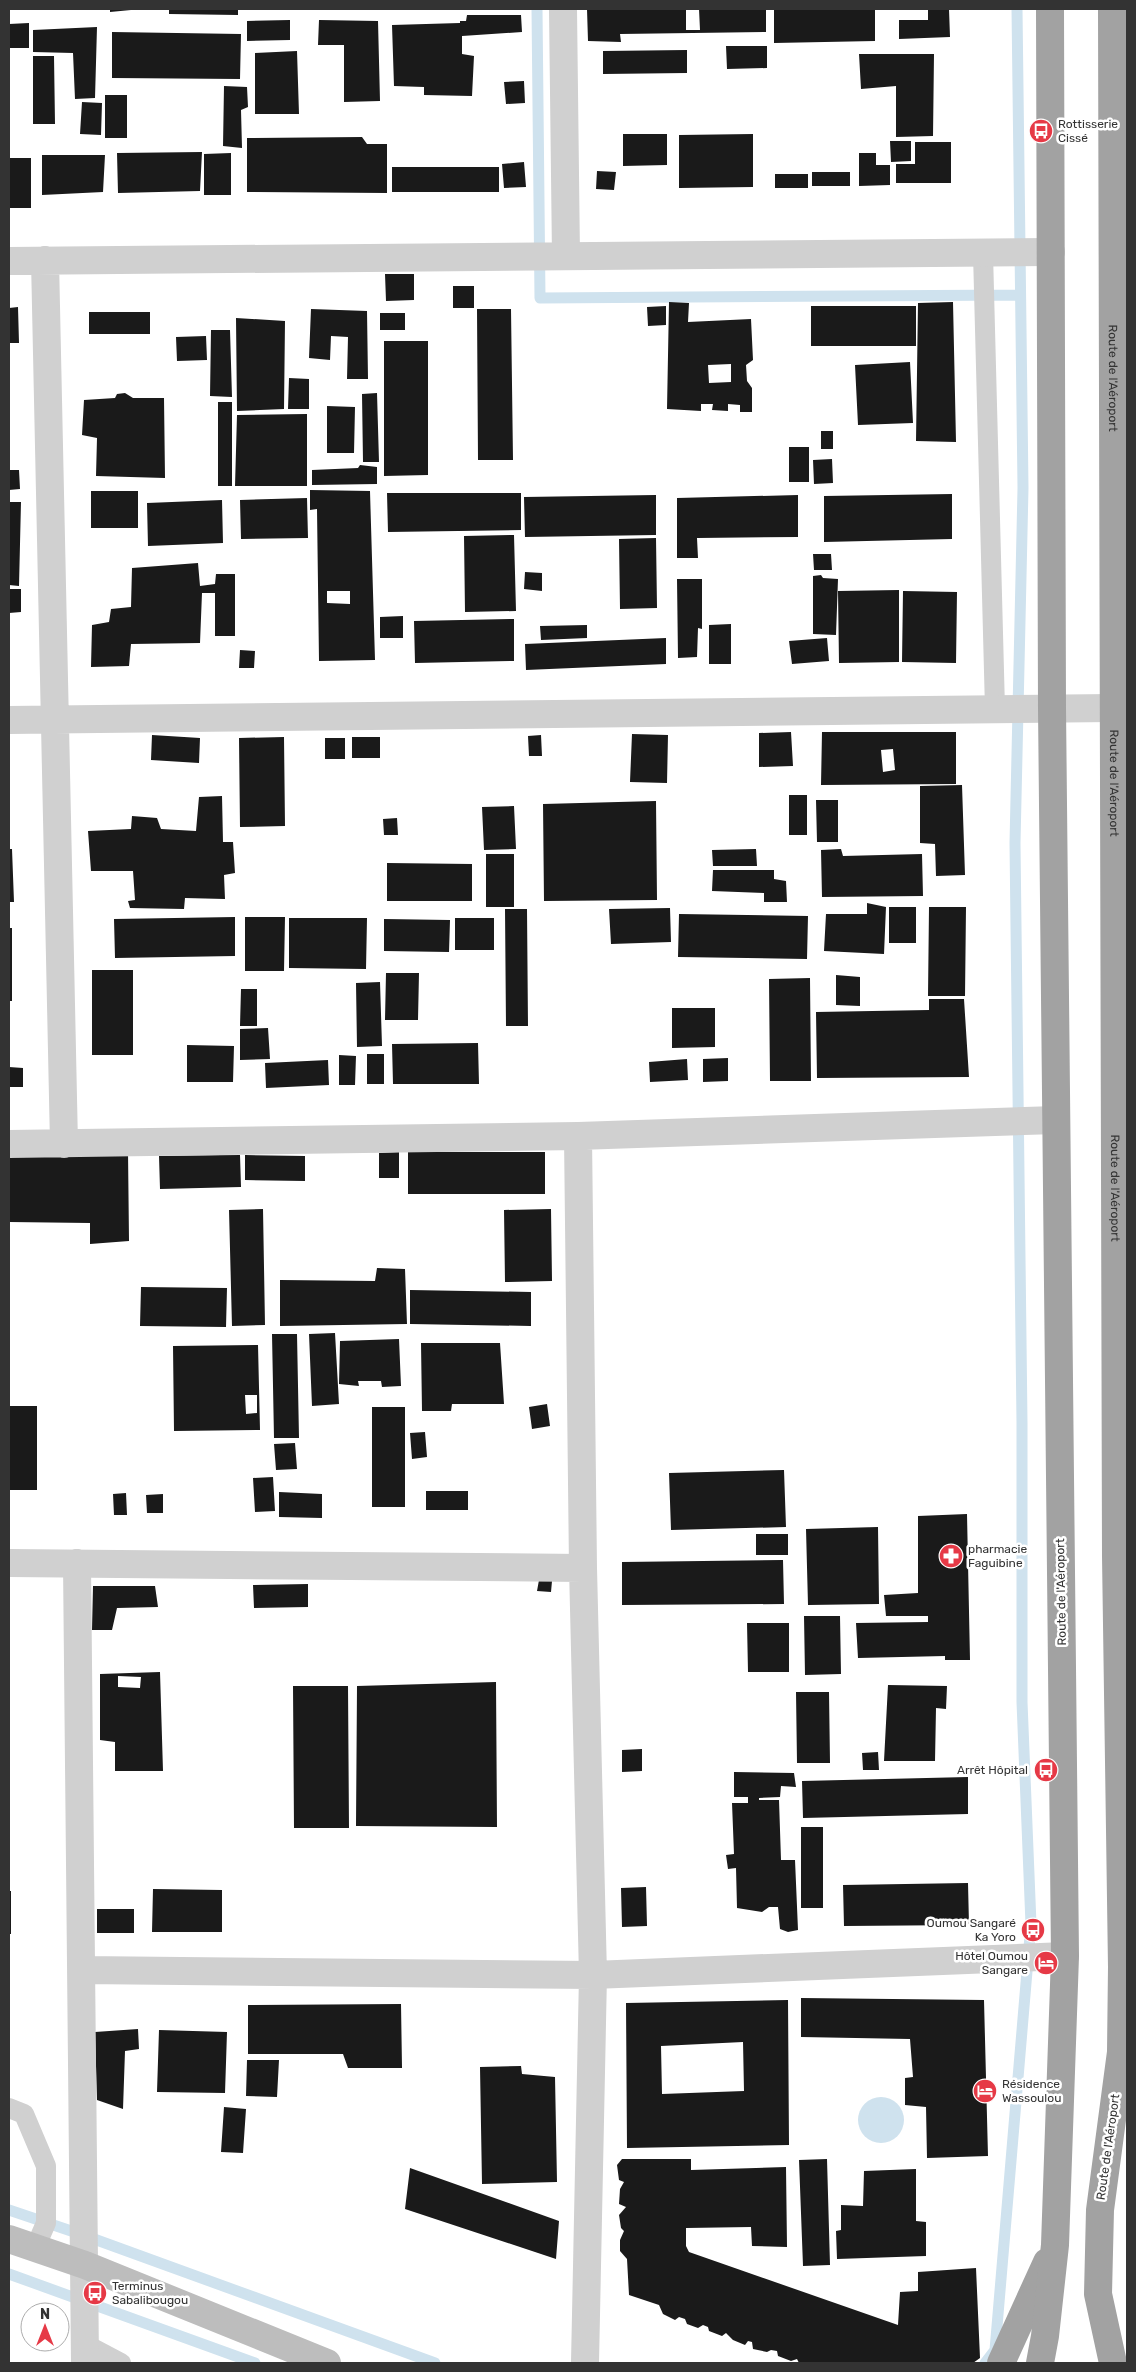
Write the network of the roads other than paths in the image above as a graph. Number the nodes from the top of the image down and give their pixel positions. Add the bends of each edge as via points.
1 (563, 9) edge
2 (1050, 9) edge
3 (1112, 9) edge
4 (1119, 228) edge
5 (1051, 252) junction
6 (983, 253) junction
7 (566, 256) junction
8 (45, 260) junction
9 (9, 261) edge
10 (994, 708) junction
11 (1052, 708) junction
12 (1113, 708) junction
13 (56, 719) junction
14 (9, 720) edge
15 (1056, 1120) junction
16 (578, 1136) junction
17 (9, 1144) edge
18 (64, 1144) junction
19 (1122, 1556) edge
20 (9, 1563) edge
21 (76, 1563) junction
22 (583, 1568) junction
23 (1065, 1956) junction
24 (1125, 1967) edge
25 (82, 1970) junction
26 (593, 1975) junction
27 (1121, 2052) junction
28 (9, 2108) edge
29 (1127, 2128) edge
30 (9, 2239) edge
31 (1055, 2246) junction
32 (35, 2248) junction
33 (85, 2265) junction
34 (85, 2354) edge
35 (122, 2363) edge
36 (327, 2363) edge
37 (585, 2363) edge
38 (1001, 2363) edge
39 (1040, 2363) edge
40 (1113, 2363) edge

1 - 7 street
2 - 5 highway, Route de l'Aéroport
3 - 4 highway, Route de l'Aéroport
4 - 12 highway, Route de l'Aéroport
5 - 6 street
5 - 11 highway, Route de l'Aéroport
6 - 7 street
6 - 10 lane
7 - 8 street
8 - 9 street
8 - 13 street
10 - 11 street
10 - 13 street
11 - 12 street
11 - 15 highway, Route de l'Aéroport
12 - 19 highway, Route de l'Aéroport
13 - 14 street
13 - 18 street
15 - 16 street
15 - 23 highway, Route de l'Aéroport
16 - 18 street
16 - 22 street
17 - 18 street
19 - 24 highway, Route de l'Aéroport
20 - 21 street
21 - 22 street
21 - 25 street
22 - 26 street
23 - 26 street
23 - 31 highway, Route de l'Aéroport
24 - 27 highway, Route de l'Aéroport
25 - 26 street
25 - 33 street
26 - 37 street
27 - 29 highway
27 - 40 highway, Route de l'Aéroport via 1099,2219 1098,2294
28 - 32 lane via 24,2114 46,2166 46,2223
30 - 32 main road
31 - 38 highway
31 - 39 highway, Route de l'Aéroport
32 - 33 main road
33 - 34 street
33 - 36 main road
34 - 35 lane

